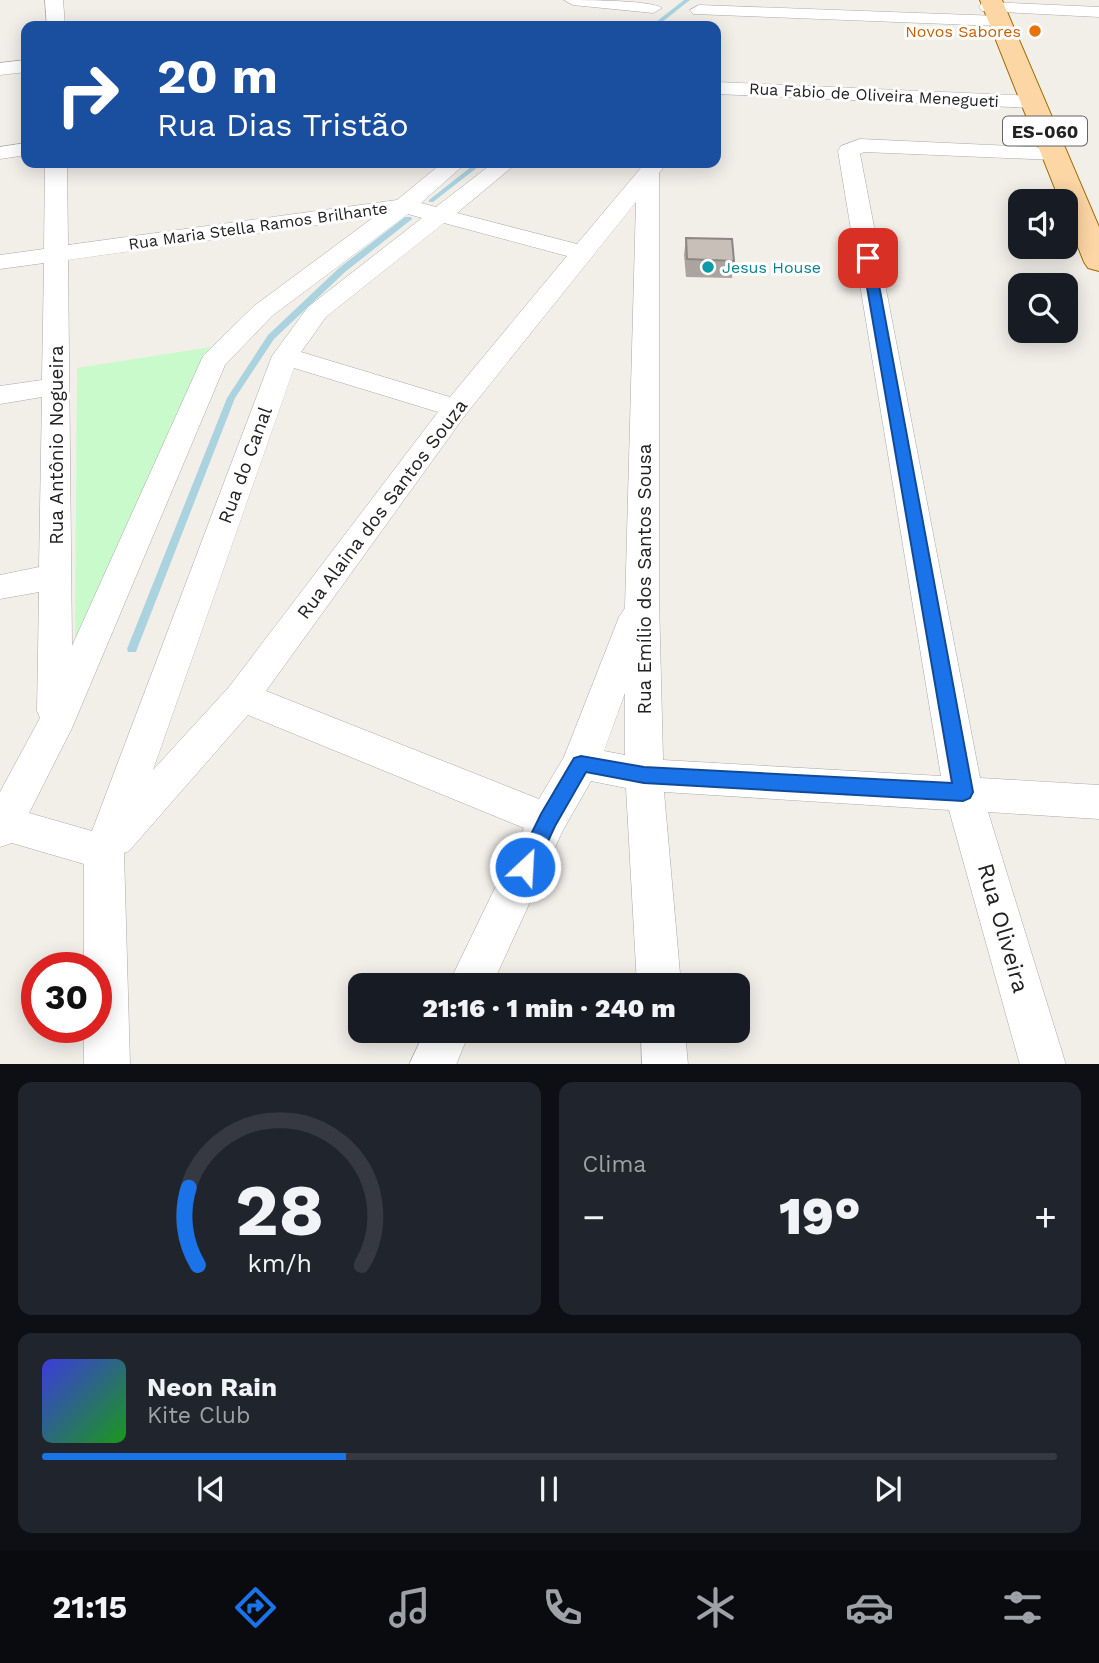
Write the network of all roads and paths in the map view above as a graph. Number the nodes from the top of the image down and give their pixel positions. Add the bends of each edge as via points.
1 (54, 0) edge
2 (573, 0) edge
3 (658, 4) edge
4 (992, 9) edge
5 (700, 10) edge
6 (1099, 12) edge
7 (56, 21) edge
8 (634, 21) edge
9 (21, 67) edge
10 (0, 69) edge
11 (721, 88) edge
12 (1029, 102) junction
13 (21, 150) edge
14 (0, 153) edge
15 (1051, 154) junction
16 (56, 168) edge
17 (449, 168) edge
18 (499, 168) edge
19 (651, 168) edge
20 (652, 168) edge
21 (1066, 189) edge
22 (404, 206) junction
23 (438, 215) junction
24 (1078, 218) edge
25 (582, 252) junction
26 (55, 255) junction
27 (0, 262) edge
28 (1099, 262) edge
29 (1099, 292) edge
30 (285, 356) junction
31 (56, 386) junction
32 (0, 395) edge
33 (456, 408) junction
34 (57, 576) junction
35 (0, 587) edge
36 (642, 599) junction
37 (242, 696) junction
38 (54, 728) junction
39 (581, 764) junction
40 (644, 775) junction
41 (963, 792) junction
42 (1099, 802) edge
43 (548, 820) junction
44 (1, 826) edge
45 (104, 852) junction
46 (476, 973) edge
47 (658, 973) edge
48 (442, 1043) edge
49 (664, 1043) edge
50 (107, 1064) edge
51 (432, 1064) edge
52 (665, 1064) edge
53 (1043, 1064) edge

1 - 7 street
2 - 3 street
3 - 8 street
4 - 5 street
4 - 6 street
4 - 12 main road, ES-060
9 - 10 street
11 - 12 street, Rua Fabio de Oliveira Menegueti
12 - 15 main road, ES-060
13 - 14 street
15 - 21 main road, ES-060
15 - 41 street, Rua Oliveira via 860,145 849,151
16 - 26 street, Rua Antônio Nogueira
17 - 22 street
18 - 23 street, Rua do Canal
19 - 25 street, Rua Alaina dos Santos Souza
20 - 36 street, Rua Emílio dos Santos Sousa
22 - 23 street, Rua Maria Stella Ramos Brilhante
22 - 26 street, Rua Maria Stella Ramos Brilhante
22 - 38 street via 263,311 212,362
23 - 25 street, Rua Maria Stella Ramos Brilhante
23 - 30 street, Rua do Canal via 317,312
24 - 28 main road, ES-060
24 - 29 main road, ES-060
25 - 33 street, Rua Alaina dos Santos Souza
26 - 27 street, Rua Maria Stella Ramos Brilhante
26 - 31 street, Rua Antônio Nogueira
30 - 33 street
30 - 45 street, Rua do Canal
31 - 32 street
31 - 34 street, Rua Antônio Nogueira
33 - 37 street, Rua Alaina dos Santos Souza
34 - 35 street
34 - 38 street, Rua Antônio Nogueira
36 - 39 street
36 - 40 street, Rua Emílio dos Santos Sousa
37 - 43 street
37 - 45 street, Rua Alaina dos Santos Souza
38 - 44 street
39 - 40 street
39 - 43 street
40 - 41 street
40 - 47 street, Rua Emílio dos Santos Sousa
41 - 42 street
41 - 53 street, Rua Oliveira
43 - 46 street
44 - 45 street
45 - 50 street
48 - 51 street
49 - 52 street

